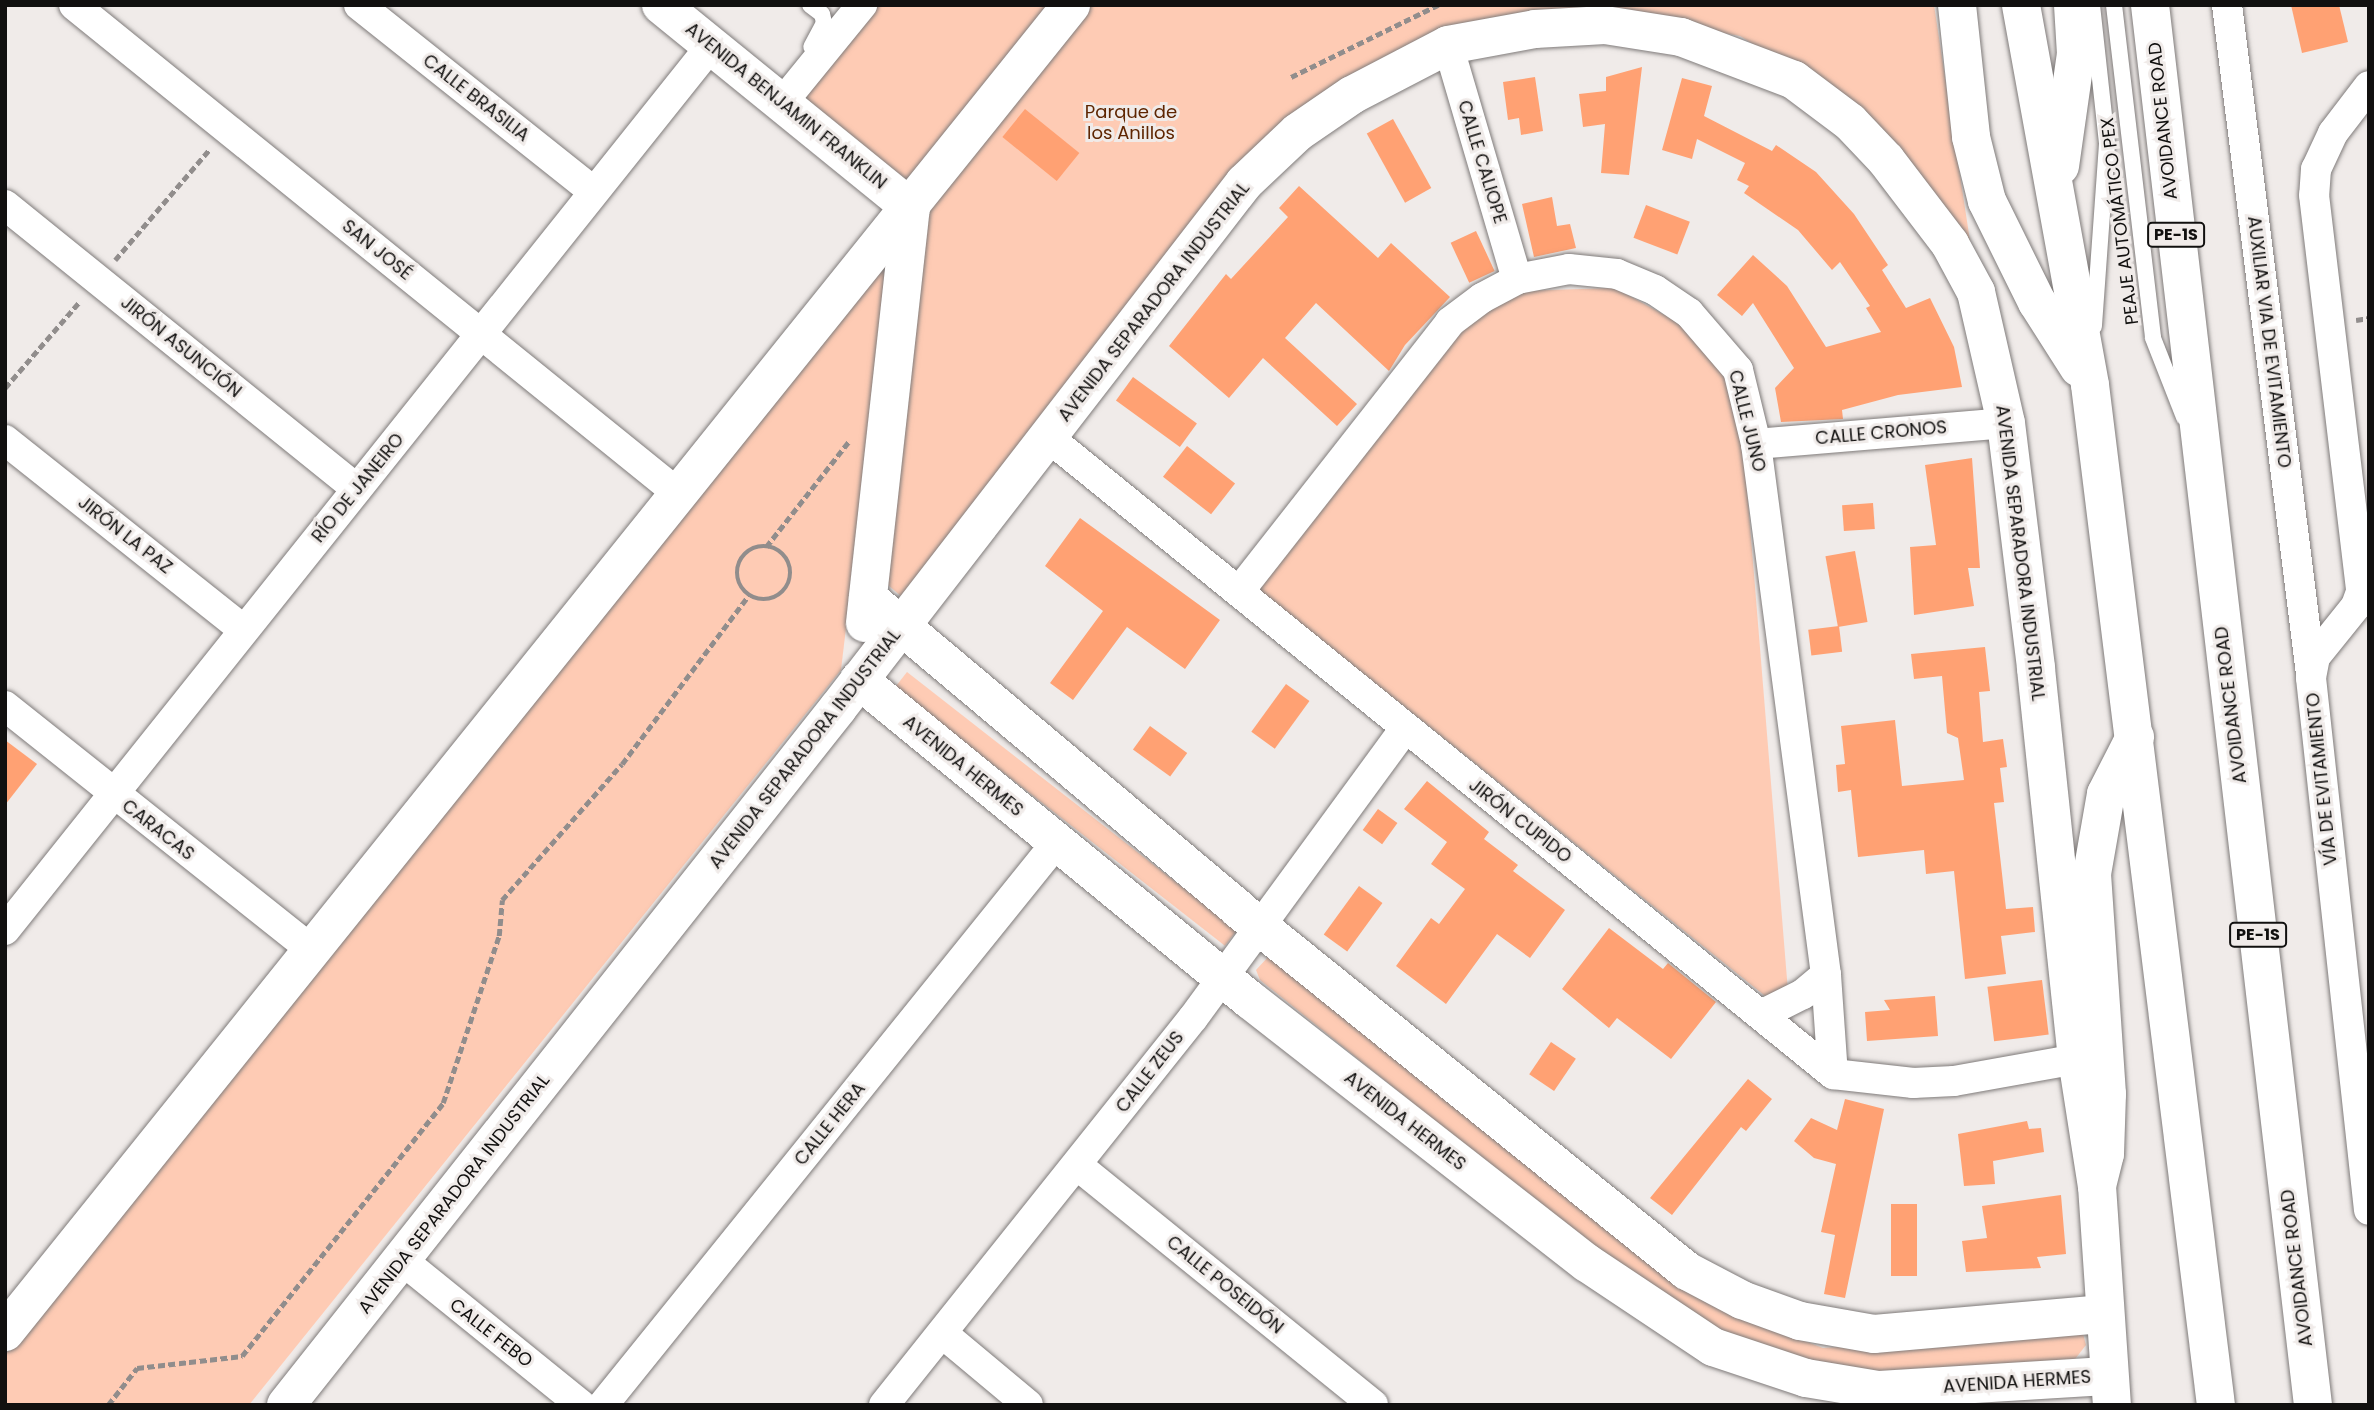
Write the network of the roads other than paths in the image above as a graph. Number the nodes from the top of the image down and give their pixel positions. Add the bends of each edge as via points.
1 (74, 5) edge
2 (359, 5) edge
3 (661, 5) edge
4 (810, 5) edge
5 (862, 5) edge
6 (1071, 5) edge
7 (1957, 5) edge
8 (2073, 5) edge
9 (2092, 5) edge
10 (2114, 5) edge
11 (2150, 5) edge
12 (2227, 5) edge
13 (2022, 6) edge
14 (1608, 15) edge
15 (1448, 45) junction
16 (711, 46) junction
17 (2369, 86) edge
18 (778, 100) junction
19 (594, 192) junction
20 (5, 205) edge
21 (2054, 205) junction
22 (911, 208) junction
23 (1517, 279) junction
24 (481, 334) junction
25 (2090, 385) junction
26 (2006, 423) junction
27 (1049, 438) junction
28 (5, 440) edge
29 (1756, 444) junction
30 (2202, 465) junction
31 (356, 489) junction
32 (680, 495) junction
33 (1241, 589) junction
34 (868, 598) junction
35 (899, 628) junction
36 (244, 630) junction
37 (2311, 678) junction
38 (859, 680) junction
39 (5, 706) edge
40 (1404, 730) junction
41 (2135, 737) junction
42 (114, 795) junction
43 (1056, 842) junction
44 (1259, 925) junction
45 (5, 930) edge
46 (313, 951) junction
47 (1826, 975) junction
48 (1224, 978) junction
49 (1763, 1014) junction
50 (2077, 1059) junction
51 (1833, 1074) junction
52 (1077, 1165) junction
53 (2097, 1186) junction
54 (2369, 1210) edge
55 (402, 1260) junction
56 (2104, 1314) junction
57 (5, 1332) edge
58 (942, 1332) junction
59 (2110, 1390) edge
60 (1877, 1398) edge
61 (286, 1405) edge
62 (581, 1405) edge
63 (603, 1405) edge
64 (884, 1405) edge
65 (1028, 1405) edge
66 (1373, 1405) edge
67 (2216, 1405) edge
68 (2313, 1405) edge

1 - 24 street, SAN JOSÉ
2 - 19 street, CALLE BRASILIA
3 - 16 main road, AVENIDA BENJAMIN FRANKLIN
4 - 18 lane via 822,14 823,32
5 - 18 street
6 - 22 main road
7 - 25 main road via 1971,137 1987,201 2036,302
8 - 21 main road via 2076,54
9 - 25 lane via 2107,144
10 - 30 lane, PEAJE AUTOMÁTICO PEX via 2153,338
11 - 30 main road, AVOIDANCE ROAD / PE-1S
12 - 37 street, AUXILIAR VIA DE EVITAMIENTO
13 - 21 main road
14 - 15 main road, AVENIDA SEPARADORA INDUSTRIAL
14 - 26 main road, AVENIDA SEPARADORA INDUSTRIAL via 1733,54 1794,80 1850,122 1920,200 1976,292
15 - 23 street, CALLE CALIOPE
15 - 27 main road, AVENIDA SEPARADORA INDUSTRIAL via 1352,95 1298,132 1244,183
16 - 18 main road, AVENIDA BENJAMIN FRANKLIN
16 - 19 street, RÍO DE JANEIRO
17 - 37 street, VÍA DE EVITAMIENTO via 2333,133 2316,169 2314,195 2361,592 2356,606 2315,657
18 - 22 main road, AVENIDA BENJAMIN FRANKLIN
19 - 24 street, RÍO DE JANEIRO
20 - 31 street, JIRÓN ASUNCIÓN
21 - 25 main road
22 - 32 main road
22 - 34 main road
23 - 29 street, CALLE JUNO via 1569,270 1617,274 1655,290 1689,313 1738,370
23 - 33 street, CALLE JUNO via 1450,322
24 - 31 street, RÍO DE JANEIRO
24 - 32 street, SAN JOSÉ
25 - 41 main road
26 - 29 street, CALLE CRONOS
26 - 50 main road, AVENIDA SEPARADORA INDUSTRIAL
27 - 33 street, JIRÓN CUPIDO
27 - 35 main road, AVENIDA SEPARADORA INDUSTRIAL
28 - 36 street, JIRÓN LA PAZ
29 - 47 street, CALLE JUNO
30 - 68 main road, AVOIDANCE ROAD / PE-1S
31 - 36 street, RÍO DE JANEIRO
32 - 46 main road
33 - 40 street, JIRÓN CUPIDO
34 - 35 main road
34 - 38 main road
35 - 38 main road, AVENIDA SEPARADORA INDUSTRIAL
35 - 44 main road
36 - 42 street, RÍO DE JANEIRO
37 - 54 street, VÍA DE EVITAMIENTO
38 - 43 main road, AVENIDA HERMES
38 - 55 main road, AVENIDA SEPARADORA INDUSTRIAL
39 - 42 street, CARACAS
40 - 44 street, CALLE ZEUS
40 - 49 street, JIRÓN CUPIDO
41 - 53 main road via 2106,794 2092,874 2107,1094 2105,1154
41 - 67 main road
42 - 45 street, RÍO DE JANEIRO
42 - 46 street, CARACAS
43 - 48 main road, AVENIDA HERMES
43 - 63 street, CALLE HERA
44 - 48 street, CALLE ZEUS
44 - 56 main road via 1687,1271 1742,1300 1800,1321 1874,1335
46 - 57 main road
47 - 49 street via 1803,994
47 - 51 street, CALLE JUNO
48 - 52 street, CALLE ZEUS
48 - 60 main road, AVENIDA HERMES via 1649,1308 1713,1347
49 - 51 street, JIRÓN CUPIDO
50 - 51 street via 1913,1083
50 - 53 main road, AVENIDA SEPARADORA INDUSTRIAL
52 - 58 street, CALLE ZEUS
52 - 66 street, CALLE POSEIDÓN
53 - 56 main road, AVENIDA SEPARADORA INDUSTRIAL
55 - 61 main road, AVENIDA SEPARADORA INDUSTRIAL
55 - 62 street, CALLE FEBO
56 - 59 main road, AVENIDA SEPARADORA INDUSTRIAL
58 - 64 street, CALLE ZEUS
58 - 65 street
59 - 60 main road, AVENIDA HERMES

